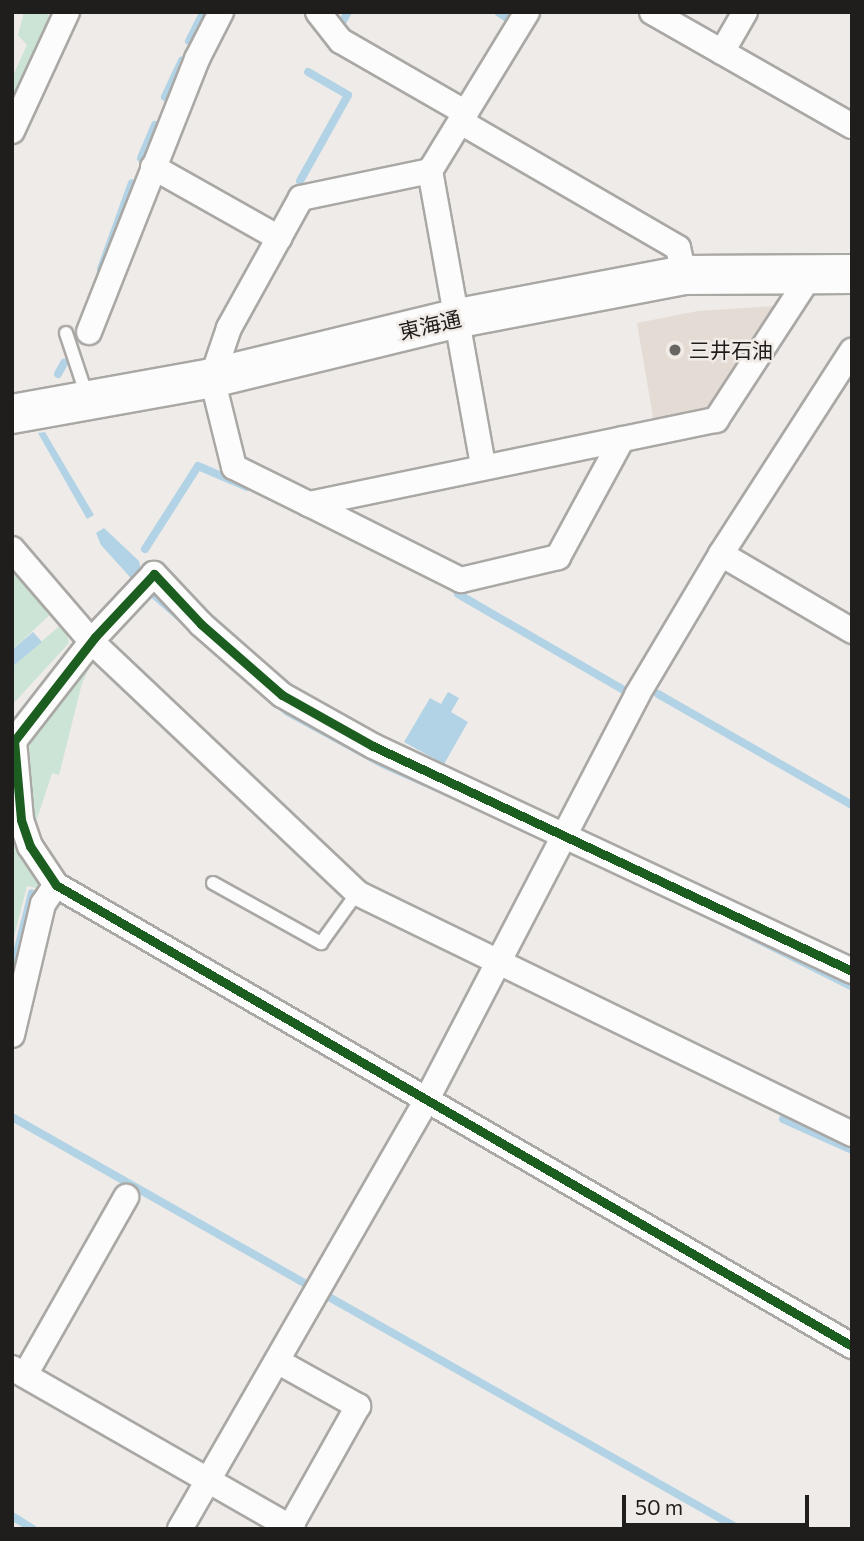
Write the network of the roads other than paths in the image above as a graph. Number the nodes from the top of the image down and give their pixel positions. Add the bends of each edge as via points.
1 (67, 12) edge
2 (221, 12) edge
3 (318, 12) edge
4 (527, 12) edge
5 (652, 12) edge
6 (745, 12) edge
7 (722, 52) junction
8 (464, 117) junction
9 (852, 126) edge
10 (12, 131) edge
11 (153, 167) junction
12 (430, 171) junction
13 (279, 239) junction
14 (812, 272) junction
15 (852, 274) edge
16 (684, 275) junction
17 (459, 318) junction
18 (78, 332) joint
19 (852, 351) edge
20 (212, 378) junction
21 (89, 400) junction
22 (12, 414) edge
23 (622, 439) junction
24 (483, 465) junction
25 (309, 504) junction
26 (12, 549) edge
27 (721, 554) junction
28 (852, 631) edge
29 (92, 642) junction
30 (13, 742) edge
31 (561, 845) junction
32 (213, 883) dead end
33 (56, 885) junction
34 (357, 894) junction
35 (501, 964) junction
36 (852, 971) edge
37 (12, 1035) edge
38 (426, 1101) junction
39 (852, 1134) edge
40 (126, 1197) dead end
41 (852, 1346) edge
42 (277, 1361) junction
43 (18, 1371) edge
44 (209, 1479) junction
45 (292, 1528) edge
46 (180, 1529) edge

1 - 10 street
2 - 11 street
3 - 8 street via 341,41
4 - 8 street
5 - 7 street
6 - 7 street
7 - 9 street
8 - 12 street
8 - 16 street via 678,248
11 - 13 street
11 - 18 street
12 - 13 street via 301,198
12 - 17 street
13 - 20 street via 229,328
14 - 15 main road, 東海通
14 - 16 main road, 東海通
14 - 23 street via 716,420
16 - 17 main road, 東海通
17 - 20 main road, 東海通
17 - 24 street
18 - 21 lane
19 - 27 street
20 - 21 main road, 東海通
20 - 25 street via 234,467
21 - 22 main road, 東海通
23 - 24 street
23 - 25 street via 558,557 461,580
24 - 25 street
26 - 29 street
27 - 28 street
27 - 31 street via 637,695
29 - 30 street
29 - 31 street via 154,574 201,624 282,695
29 - 34 street
30 - 33 street via 21,820 30,846
31 - 35 street
31 - 36 street
32 - 34 lane via 321,943
33 - 37 street via 43,904
33 - 38 street
34 - 35 street
35 - 38 street
35 - 39 street
38 - 41 street
38 - 42 street
40 - 43 street
42 - 44 street
42 - 45 street via 358,1406
43 - 44 street
44 - 45 street
44 - 46 street

